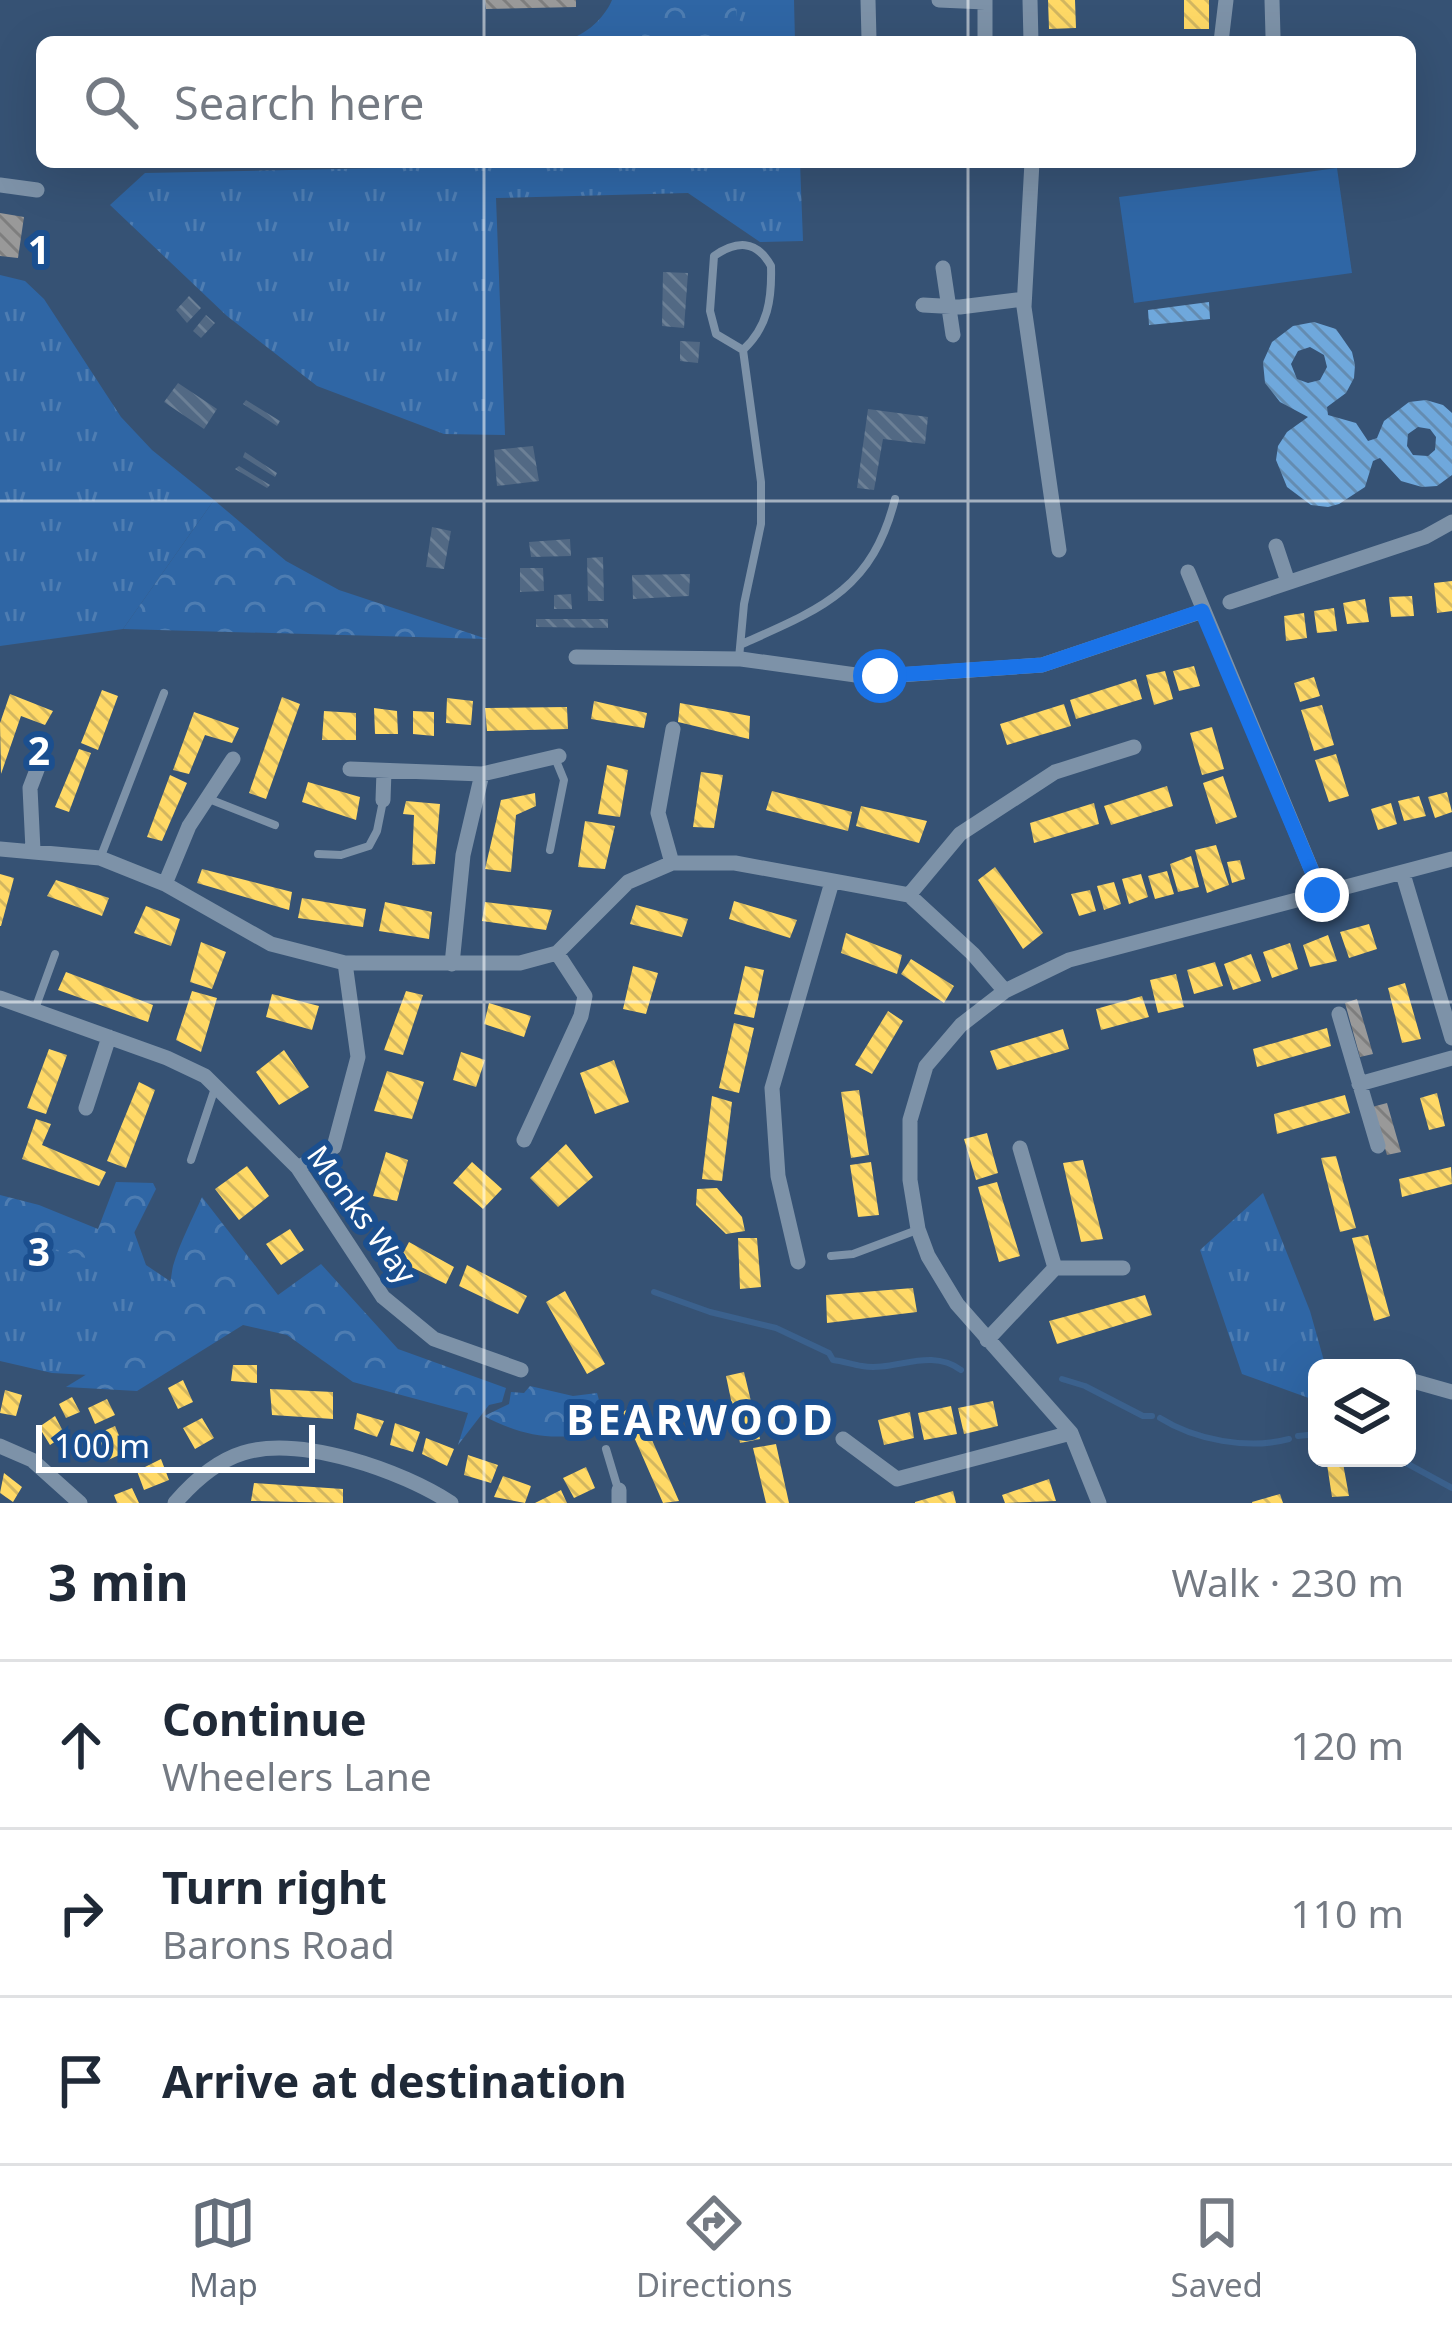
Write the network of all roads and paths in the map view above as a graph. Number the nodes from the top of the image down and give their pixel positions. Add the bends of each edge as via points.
1 (868, 0) edge
2 (939, 0) edge
3 (1030, 0) edge
4 (1226, 0) edge
5 (1272, 0) edge
6 (985, 1) edge
7 (1273, 35) dead end
8 (869, 36) edge
9 (985, 36) edge
10 (1031, 36) edge
11 (1222, 36) edge
12 (1032, 168) edge
13 (0, 185) edge
14 (37, 190) dead end
15 (943, 268) dead end
16 (1024, 299) junction
17 (923, 305) dead end
18 (950, 307) junction
19 (953, 335) dead end
20 (743, 350) junction
21 (895, 499) dead end
22 (1452, 522) edge
23 (1276, 546) dead end
24 (1059, 550) dead end
25 (1188, 572) dead end
26 (1288, 582) junction
27 (1230, 602) dead end
28 (1202, 611) junction
29 (740, 652) junction
30 (576, 657) dead end
31 (164, 693) dead end
32 (673, 730) dead end
33 (1134, 747) dead end
34 (43, 754) dead end
35 (557, 756) joint
36 (233, 759) dead end
37 (350, 770) dead end
38 (384, 771) junction
39 (482, 775) junction
40 (207, 799) junction
41 (383, 800) joint
42 (274, 825) dead end
43 (0, 849) edge
44 (33, 850) junction
45 (550, 850) dead end
46 (318, 854) dead end
47 (100, 858) junction
48 (1452, 859) edge
49 (672, 863) junction
50 (1402, 874) junction
51 (832, 882) junction
52 (165, 884) junction
53 (1322, 895) junction
54 (909, 896) junction
55 (557, 953) junction
56 (56, 954) dead end
57 (345, 963) junction
58 (452, 964) junction
59 (1005, 991) junction
60 (0, 998) edge
61 (34, 1011) junction
62 (1339, 1014) dead end
63 (109, 1037) junction
64 (1452, 1039) edge
65 (1452, 1058) edge
66 (1359, 1084) junction
67 (215, 1086) junction
68 (86, 1108) dead end
69 (524, 1140) dead end
70 (1378, 1146) dead end
71 (1020, 1148) dead end
72 (191, 1160) dead end
73 (298, 1168) junction
74 (918, 1229) junction
75 (831, 1256) dead end
76 (798, 1262) dead end
77 (1055, 1268) junction
78 (1123, 1268) dead end
79 (987, 1340) junction
80 (520, 1370) dead end
81 (1416, 1382) edge
82 (1452, 1392) edge
83 (1071, 1433) junction
84 (843, 1439) dead end
85 (0, 1446) edge
86 (606, 1449) dead end
87 (619, 1497) edge
88 (74, 1501) edge
89 (175, 1503) edge
90 (451, 1503) edge
91 (1099, 1503) edge

1 - 8 street
2 - 6 street
3 - 10 street
4 - 11 street
5 - 7 street
6 - 9 street
12 - 16 street
13 - 14 street
15 - 18 street
16 - 18 street
16 - 24 street
17 - 18 street
18 - 19 street
20 - 20 lane via 716,334 710,311 713,256 736,243 751,245 771,266 766,317
20 - 29 lane via 761,503
21 - 29 lane via 887,532 845,591
22 - 26 street
23 - 26 street
25 - 28 street
26 - 27 street
28 - 29 street via 1042,665 870,677
28 - 53 street
29 - 30 street
31 - 47 lane
32 - 49 street via 658,813
33 - 54 street via 1055,772 960,834
34 - 44 street via 30,788
35 - 39 street
35 - 45 lane via 564,780
36 - 40 street
37 - 38 street
38 - 39 street
38 - 41 street
39 - 58 street via 463,854
40 - 42 lane
40 - 52 street
41 - 46 lane via 368,846
43 - 44 street
44 - 47 street
47 - 52 street
48 - 50 street
49 - 51 street via 735,863
49 - 55 street via 628,882
50 - 53 street
50 - 64 street
51 - 54 street
51 - 76 street via 772,1088 778,1176
52 - 57 street via 272,944
53 - 59 street via 1069,959
54 - 59 street
55 - 58 street via 520,963
55 - 69 street via 585,996
56 - 61 lane
57 - 58 street
57 - 73 street via 358,1057 346,1111 334,1147
59 - 74 street via 926,1066 910,1120
60 - 61 street, Monks Way
61 - 63 street, Monks Way
62 - 66 street
63 - 67 street, Monks Way
63 - 68 street
65 - 66 street
66 - 70 street
67 - 72 lane
67 - 73 street, Monks Way
71 - 77 street
73 - 80 street, Monks Way via 382,1297 434,1339
74 - 75 lane
74 - 79 street via 957,1304
77 - 78 street
77 - 79 street
79 - 83 street
81 - 82 street
83 - 84 street via 897,1479
83 - 91 street
85 - 88 street via 32,1460
86 - 87 lane
89 - 90 street via 239,1454 282,1448 362,1465

